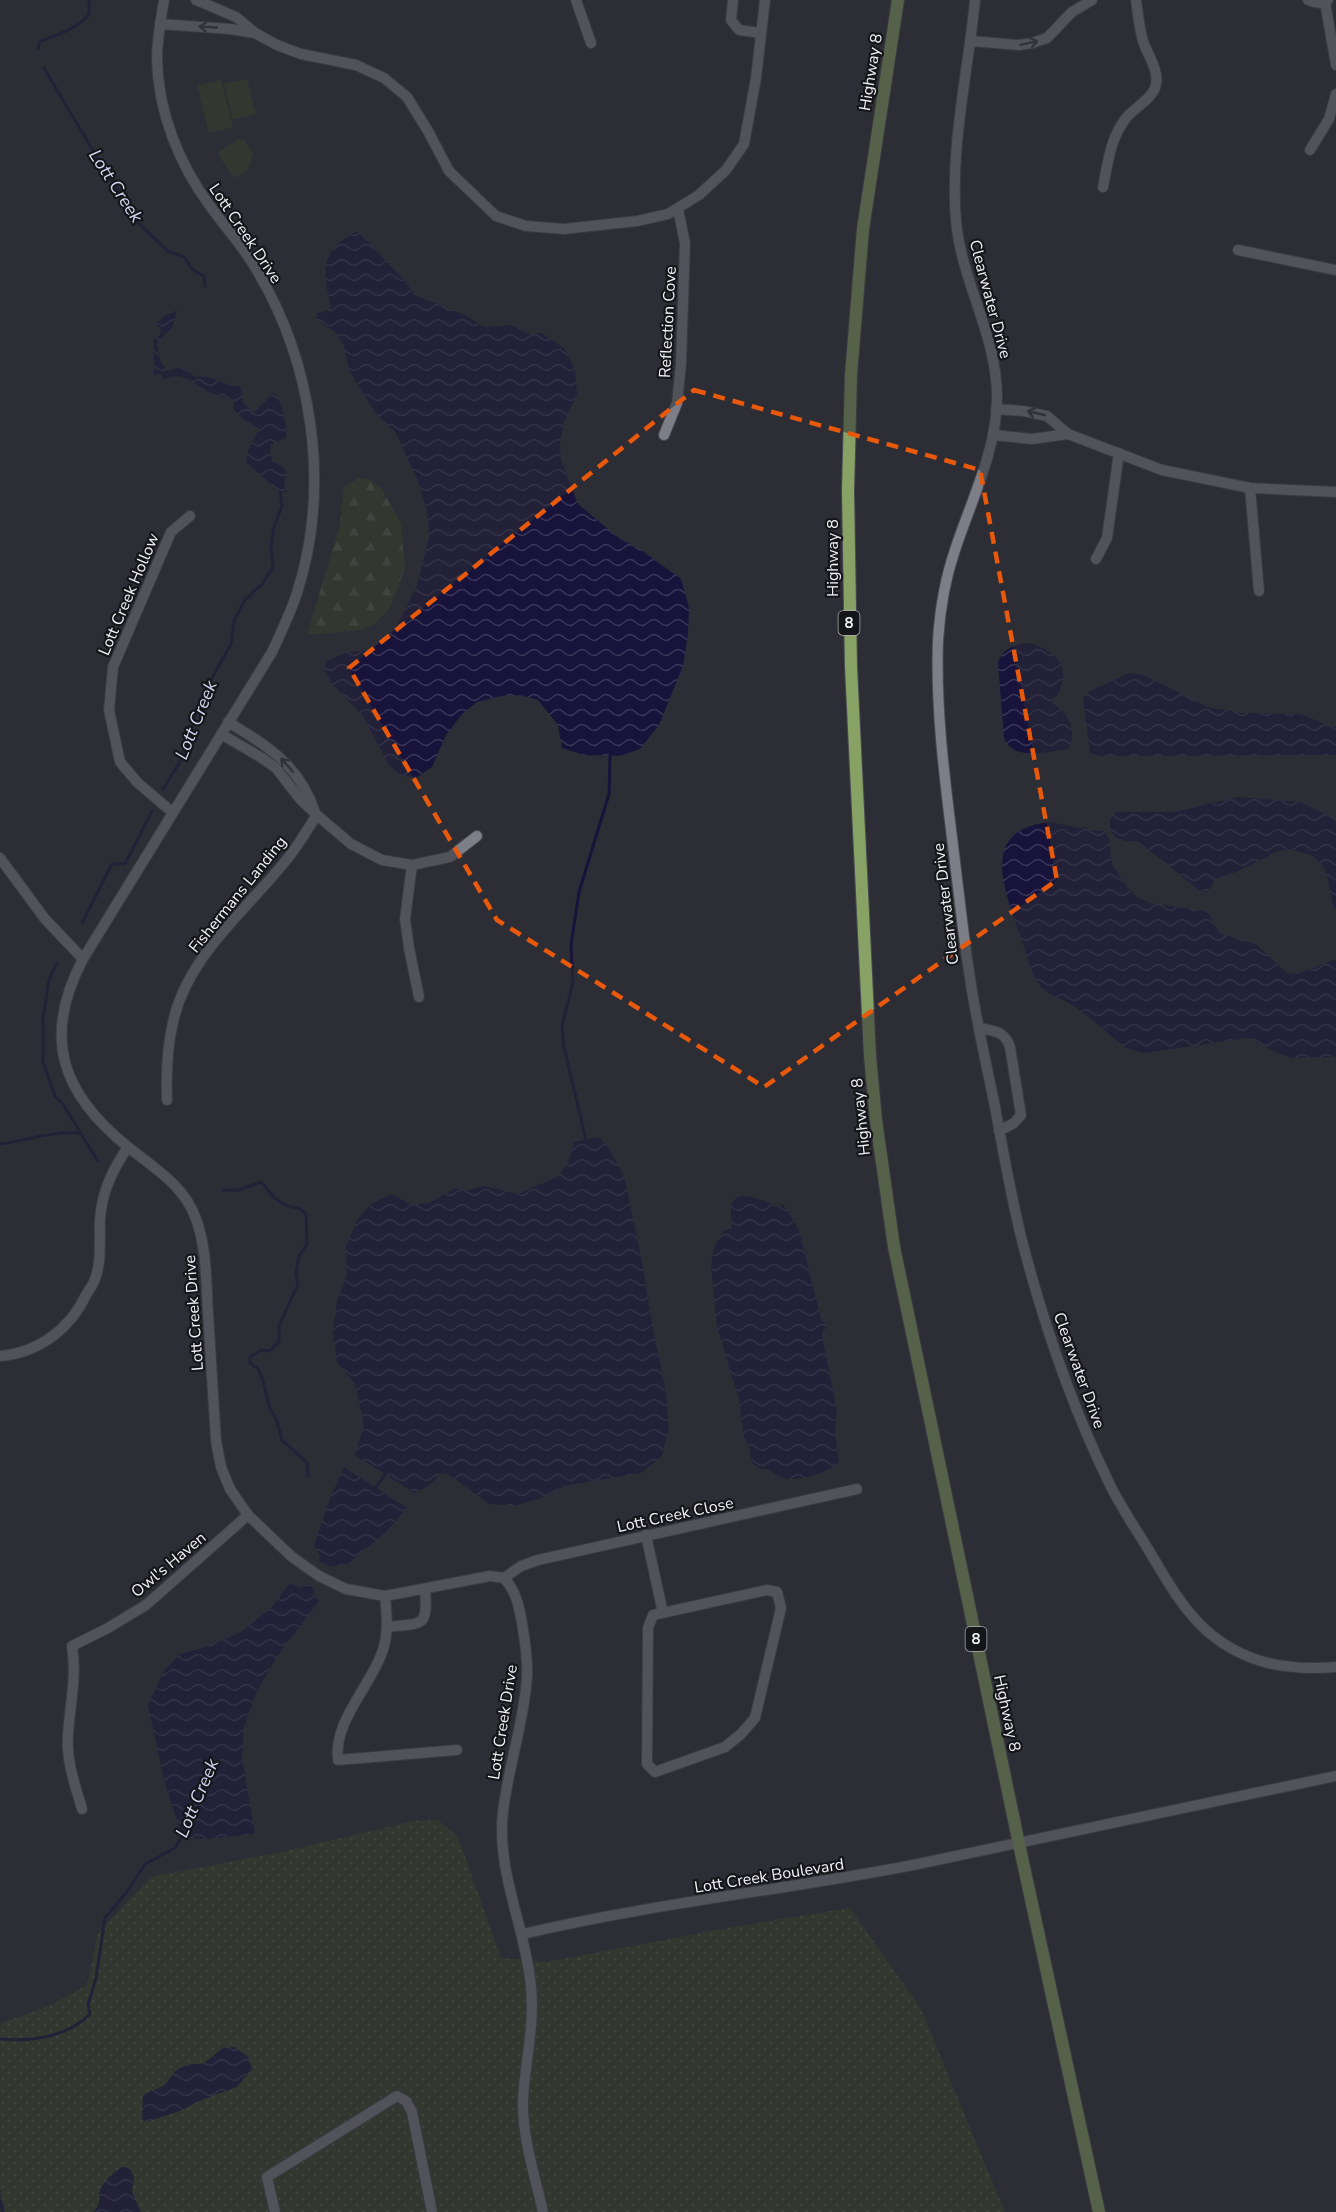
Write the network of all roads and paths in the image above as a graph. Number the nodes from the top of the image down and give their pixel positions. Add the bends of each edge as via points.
1 (164, 0) edge
2 (196, 0) edge
3 (576, 0) edge
4 (733, 0) edge
5 (765, 0) edge
6 (898, 0) edge
7 (975, 0) edge
8 (1092, 0) edge
9 (1136, 0) edge
10 (1308, 0) edge
11 (1327, 1) edge
12 (160, 24) junction
13 (255, 33) junction
14 (761, 33) junction
15 (971, 41) junction
16 (591, 43) dead end
17 (1336, 65) edge
18 (1336, 94) edge
19 (1310, 150) dead end
20 (1103, 187) dead end
21 (678, 209) junction
22 (1238, 250) dead end
23 (1336, 270) edge
24 (996, 409) junction
25 (1068, 434) junction
26 (664, 435) dead end
27 (993, 435) junction
28 (1119, 453) junction
29 (1250, 488) junction
30 (1336, 492) edge
31 (190, 516) dead end
32 (1096, 559) dead end
33 (1259, 591) dead end
34 (228, 722) junction
35 (221, 734) junction
36 (172, 812) junction
37 (317, 815) junction
38 (477, 836) dead end
39 (0, 858) edge
40 (412, 865) junction
41 (83, 959) junction
42 (419, 997) dead end
43 (980, 1028) junction
44 (167, 1100) dead end
45 (999, 1131) junction
46 (128, 1147) junction
47 (0, 1356) edge
48 (857, 1489) dead end
49 (248, 1515) junction
50 (646, 1535) junction
51 (504, 1578) junction
52 (425, 1589) junction
53 (385, 1596) junction
54 (663, 1613) junction
55 (388, 1627) junction
56 (1336, 1667) edge
57 (457, 1750) dead end
58 (1336, 1776) edge
59 (82, 1809) dead end
60 (1019, 1844) junction
61 (523, 1934) junction
62 (275, 2212) edge
63 (432, 2212) edge
64 (543, 2212) edge
65 (1099, 2212) edge

1 - 12 street, Lott Creek Drive
2 - 13 street via 236,17
3 - 16 street
4 - 14 street via 731,20 739,30
5 - 14 street
6 - 60 main road, Highway 8 / 8 via 863,229 849,432 848,593 867,1016 876,1120 894,1247
7 - 15 street, Clearwater Drive
15 -> 8 street via 1032,44 1047,38 1072,12
9 - 20 street via 1143,42 1157,83 1114,137
10 - 11 street
11 - 17 street
13 -> 12 street
12 - 34 street, Lott Creek Drive via 158,79 172,134 195,184 255,267 283,323 302,383 313,452 310,537 297,593 272,652
13 - 21 street via 293,51 356,64 384,78 407,97 449,171 496,216 526,226 564,229 637,221
14 - 21 street via 744,144 726,170
15 - 24 street, Clearwater Drive via 955,194 965,267 991,347
18 - 19 street via 1329,119
21 - 26 street, Reflection Cove via 685,243 681,364 677,403
22 - 23 street
25 -> 24 street via 1039,413
24 - 27 street, Clearwater Drive
25 - 27 street via 1032,439
25 - 28 street
27 - 43 street, Clearwater Drive via 953,554 941,600 938,640 944,762 969,975
28 - 29 street via 1162,470
28 - 32 street via 1107,538
29 - 30 street
29 - 33 street
31 - 36 street, Lott Creek Hollow via 171,532 113,667 109,710 120,762
34 - 35 street, Lott Creek Drive
37 -> 34 street via 309,794 285,761
35 - 36 street, Lott Creek Drive
35 - 37 street via 276,768
36 - 41 street, Lott Creek Drive
37 - 40 street via 351,844 382,860
37 - 44 street, Fishermans Landing via 292,853 212,946 188,982 173,1021 166,1069
38 - 40 street via 450,857
39 - 41 street via 45,919
40 - 42 street via 405,919
41 - 46 street, Lott Creek Drive via 63,1006 61,1028 68,1072 91,1112
43 - 45 street, Clearwater Drive
43 - 45 street via 1002,1034 1012,1058 1021,1115
45 - 56 street, Clearwater Drive via 1024,1248 1074,1402 1112,1488 1165,1578 1204,1629 1224,1644 1278,1667
46 - 47 street via 113,1170 102,1201 96,1279 82,1306 46,1341
46 - 49 street, Lott Creek Drive via 160,1170 180,1191 195,1217 204,1248 216,1441 221,1467
48 - 50 street, Lott Creek Close
49 - 53 street, Lott Creek Drive via 292,1557 319,1576 346,1589
49 - 59 street, Owl's Haven via 146,1605 72,1646 75,1666 68,1737 70,1770
50 - 51 street, Lott Creek Close via 527,1563
50 - 54 street
51 - 52 street, Lott Creek Drive via 490,1576
51 - 61 street, Lott Creek Drive via 513,1588 527,1658 527,1680 502,1829 504,1861
52 - 53 street, Lott Creek Drive
52 - 55 street via 424,1619
53 - 55 street
54 - 54 street via 767,1590 777,1592 781,1608 754,1718 725,1747 655,1772 647,1764 648,1628 653,1615
55 - 57 street via 374,1673 340,1736 336,1747 338,1760
58 - 60 street
60 - 61 street, Lott Creek Boulevard
60 - 65 main road, Highway 8 / 8
61 - 64 street, Lott Creek Drive via 532,2000 523,2102
62 - 63 street via 267,2177 397,2096 406,2101 412,2112

